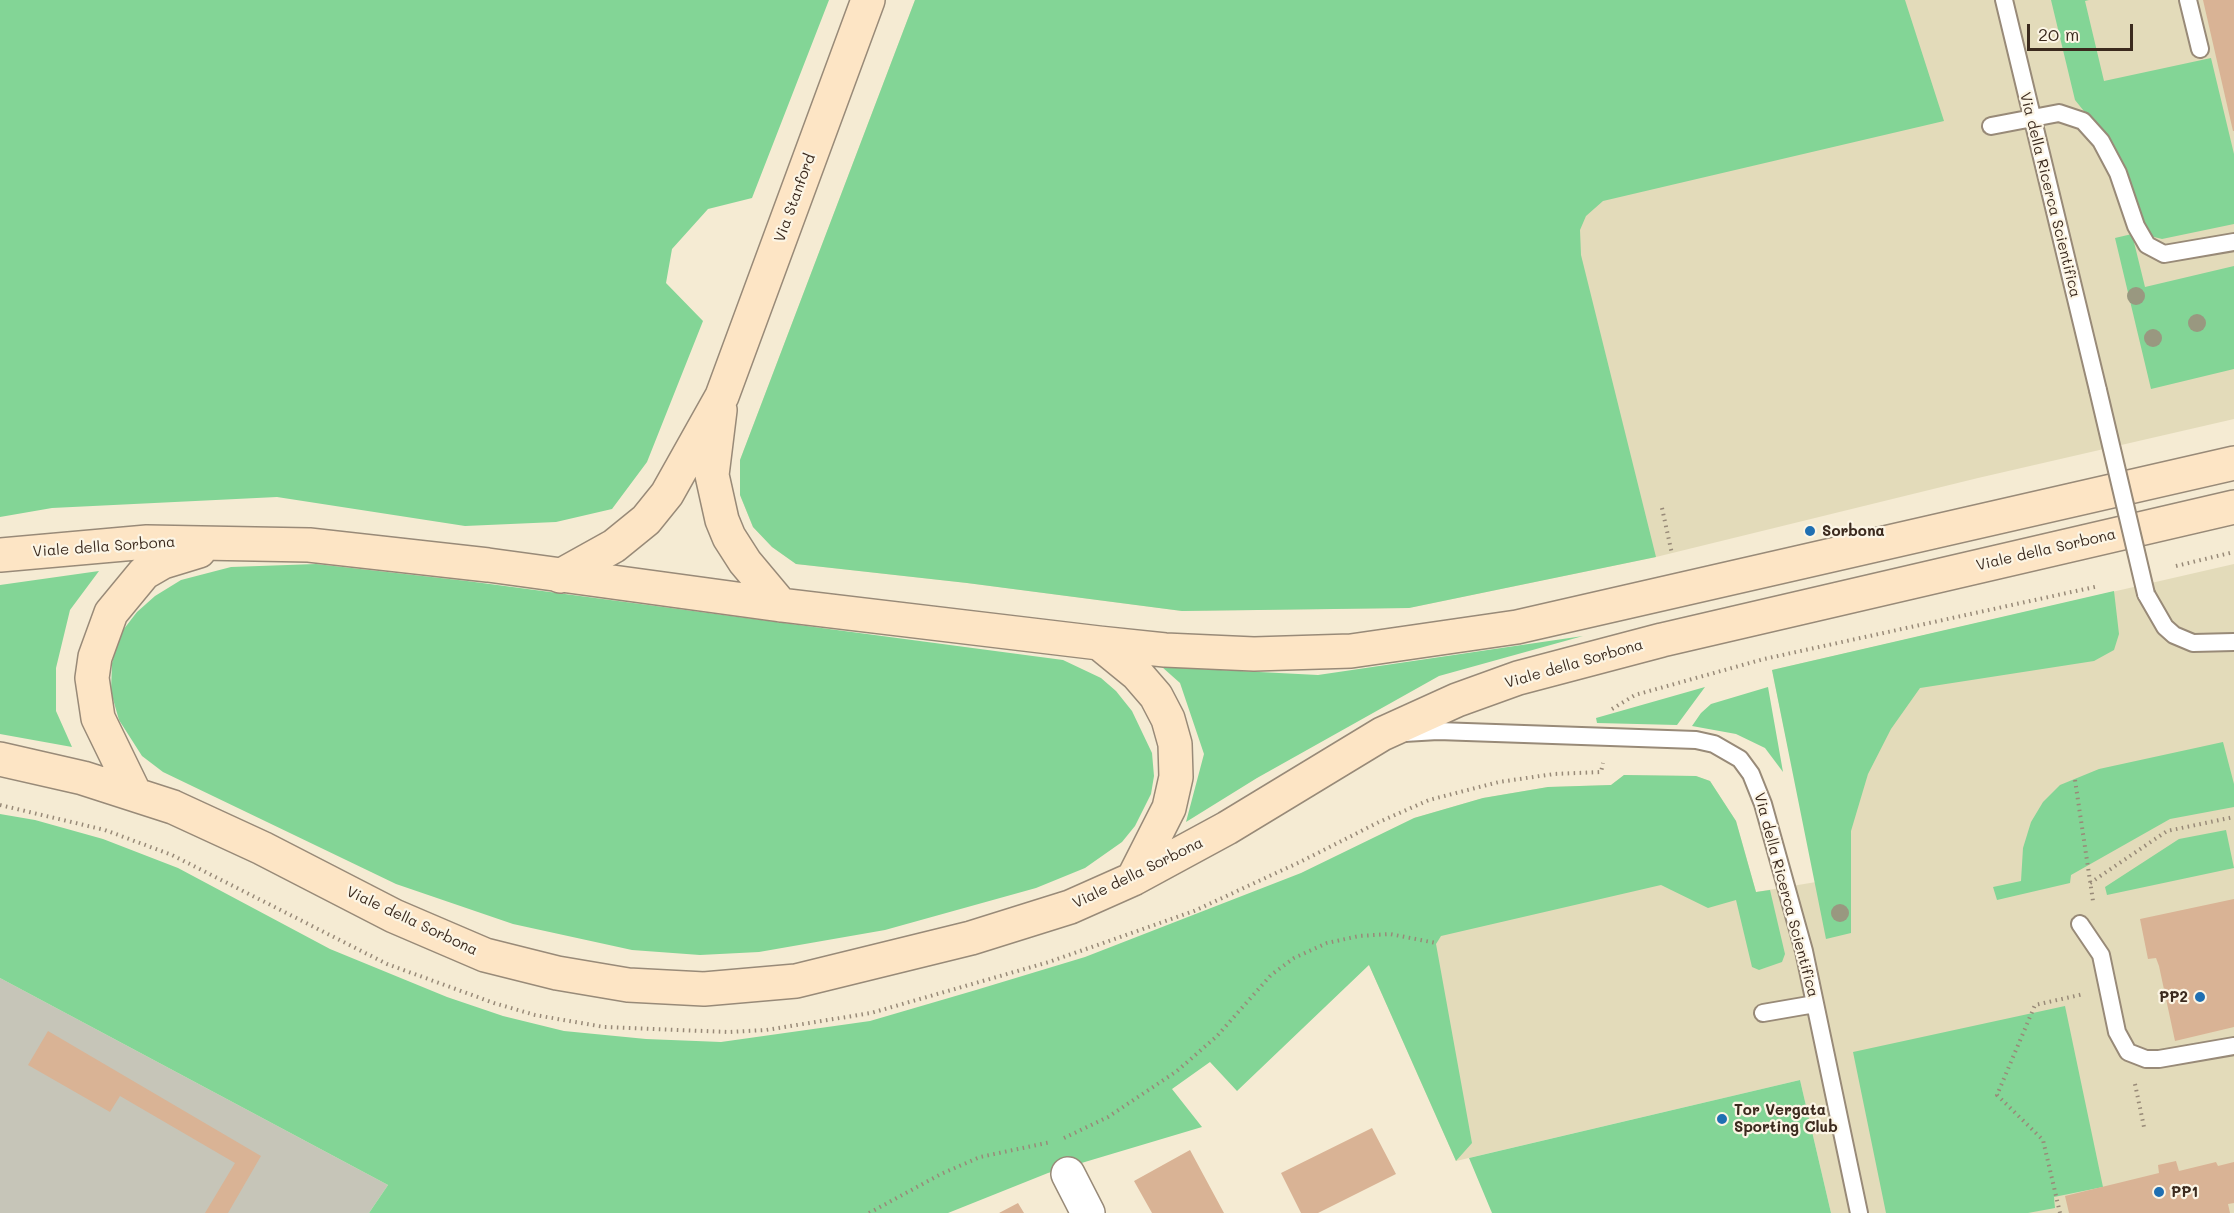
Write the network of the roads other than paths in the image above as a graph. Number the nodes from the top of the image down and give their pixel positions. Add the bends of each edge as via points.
1 (868, 0) edge
2 (2004, 0) edge
3 (2188, 0) edge
4 (2200, 49) dead end
5 (2031, 117) junction
6 (1991, 126) dead end
7 (2234, 242) edge
8 (722, 396) junction
9 (2234, 463) edge
10 (2121, 489) junction
11 (2234, 507) edge
12 (242, 542) junction
13 (0, 555) edge
14 (560, 576) junction
15 (781, 605) junction
16 (2234, 642) edge
17 (1099, 643) junction
18 (1382, 734) junction
19 (0, 759) edge
20 (134, 792) junction
21 (1133, 879) junction
22 (2080, 924) dead end
23 (1815, 1004) junction
24 (1762, 1013) dead end
25 (2234, 1046) edge
26 (1068, 1174) dead end
27 (1088, 1213) edge
28 (1859, 1213) edge

1 - 8 street, Via Stanford
2 - 5 lane, Via della Ricerca Scientifica
3 - 4 lane
5 - 6 lane
5 - 7 lane via 2060,113 2084,121 2118,173 2136,226 2147,245 2164,254
5 - 10 lane, Via della Ricerca Scientifica, bridge
8 - 14 street, Via Stanford via 667,494 646,520 614,546
8 - 15 street, Via Stanford via 712,467 717,504 729,537
9 - 10 street, Viale della Sorbona
10 - 16 lane, Via della Ricerca Scientifica, bridge via 2146,594 2164,627 2193,643
10 - 17 street, Viale della Sorbona via 1469,636 1351,651 1266,653 1165,650
11 - 18 street, Viale della Sorbona via 1583,659 1457,700
12 - 13 street, Viale della Sorbona via 147,542
12 - 14 street, Viale della Sorbona via 309,545
12 - 20 street via 183,555 144,573 111,613 102,633 92,678 95,707 105,736
14 - 15 street, Viale della Sorbona
15 - 17 street, Viale della Sorbona
17 - 21 street via 1137,674 1156,696 1175,744 1176,777 1169,808
18 - 21 street, Viale della Sorbona via 1227,828
18 - 23 lane, Via della Ricerca Scientifica via 1438,731 1696,740 1714,744 1740,759 1763,804
19 - 20 street, Viale della Sorbona
20 - 21 street, Viale della Sorbona via 262,848 446,940 556,973 628,985 704,989 818,978 1045,916
22 - 25 lane via 2102,955 2117,1032 2128,1052 2159,1059
23 - 24 lane
23 - 28 lane, Via della Ricerca Scientifica
26 - 27 street

